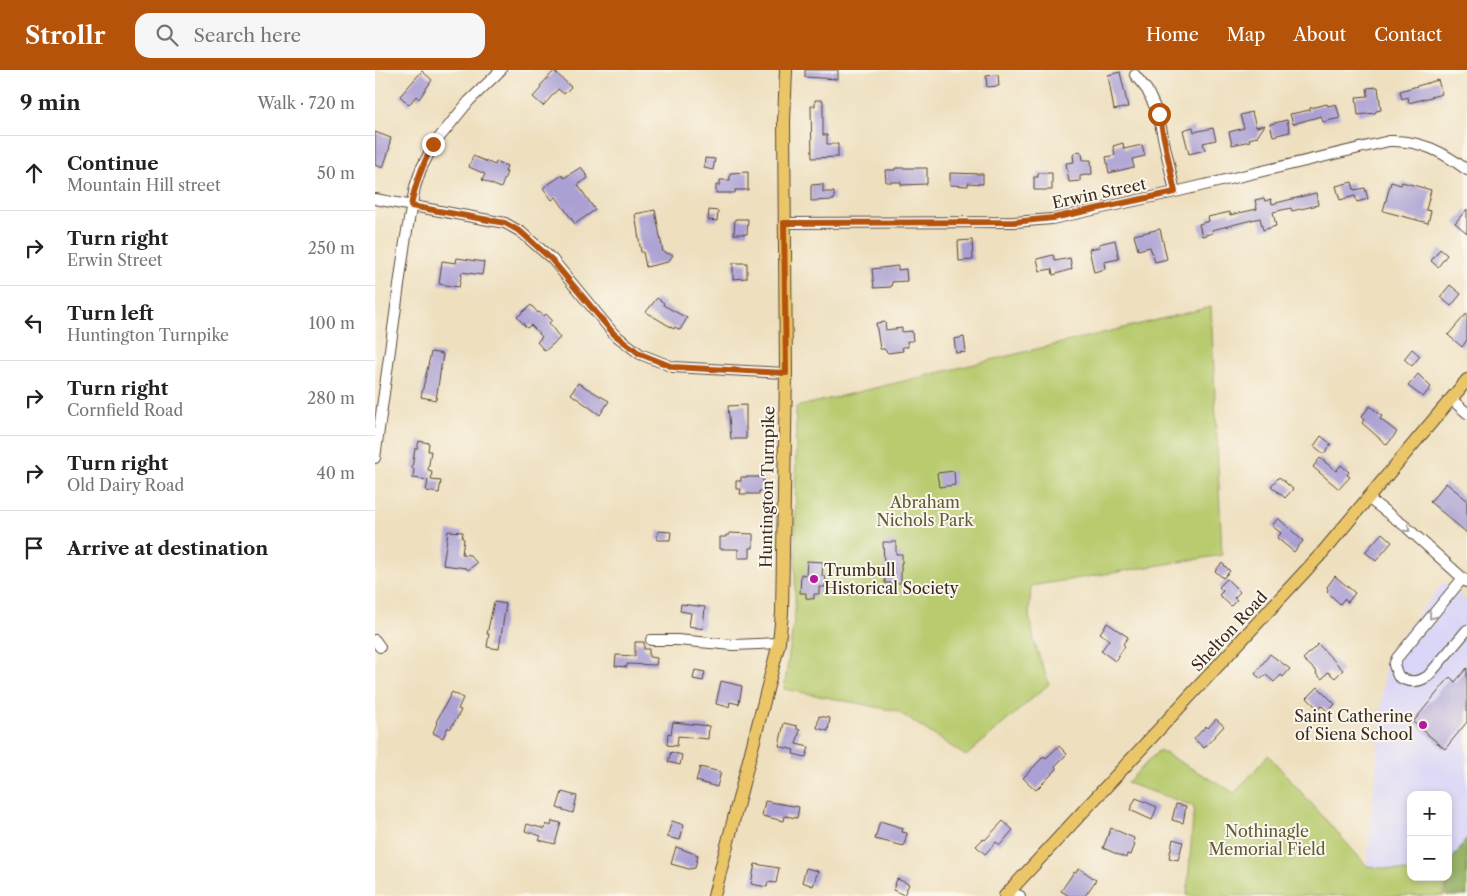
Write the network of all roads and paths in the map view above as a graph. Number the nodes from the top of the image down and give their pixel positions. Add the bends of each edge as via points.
1 (501, 70) edge
2 (786, 70) edge
3 (1135, 75) dead end
4 (1467, 170) edge
5 (1175, 192) junction
6 (375, 199) edge
7 (411, 206) junction
8 (784, 223) junction
9 (786, 373) junction
10 (1467, 380) edge
11 (1451, 399) junction
12 (1467, 413) edge
13 (375, 458) edge
14 (1369, 499) junction
15 (1465, 580) edge
16 (1467, 630) edge
17 (651, 640) dead end
18 (779, 643) junction
19 (1012, 895) edge
20 (714, 896) edge

1 - 7 street via 469,101 433,144 418,178
2 - 8 main road, Huntington Turnpike
3 - 5 street via 1159,114
4 - 5 street, Erwin Street via 1433,148 1389,141
5 - 8 street, Erwin Street via 1053,218 1014,222
6 - 7 street
7 - 9 street via 505,223 521,232 551,259 614,334 640,354 673,367
7 - 13 street
8 - 9 main road, Huntington Turnpike
9 - 18 main road, Huntington Turnpike
10 - 11 main road, Shelton Road
11 - 12 street
11 - 14 main road, Shelton Road
14 -> 15 street via 1405,526
14 - 19 main road, Shelton Road
15 -> 16 street via 1397,658 1394,665 1398,676 1414,682 1422,680
17 - 18 street via 733,646
18 - 20 main road, Huntington Turnpike

